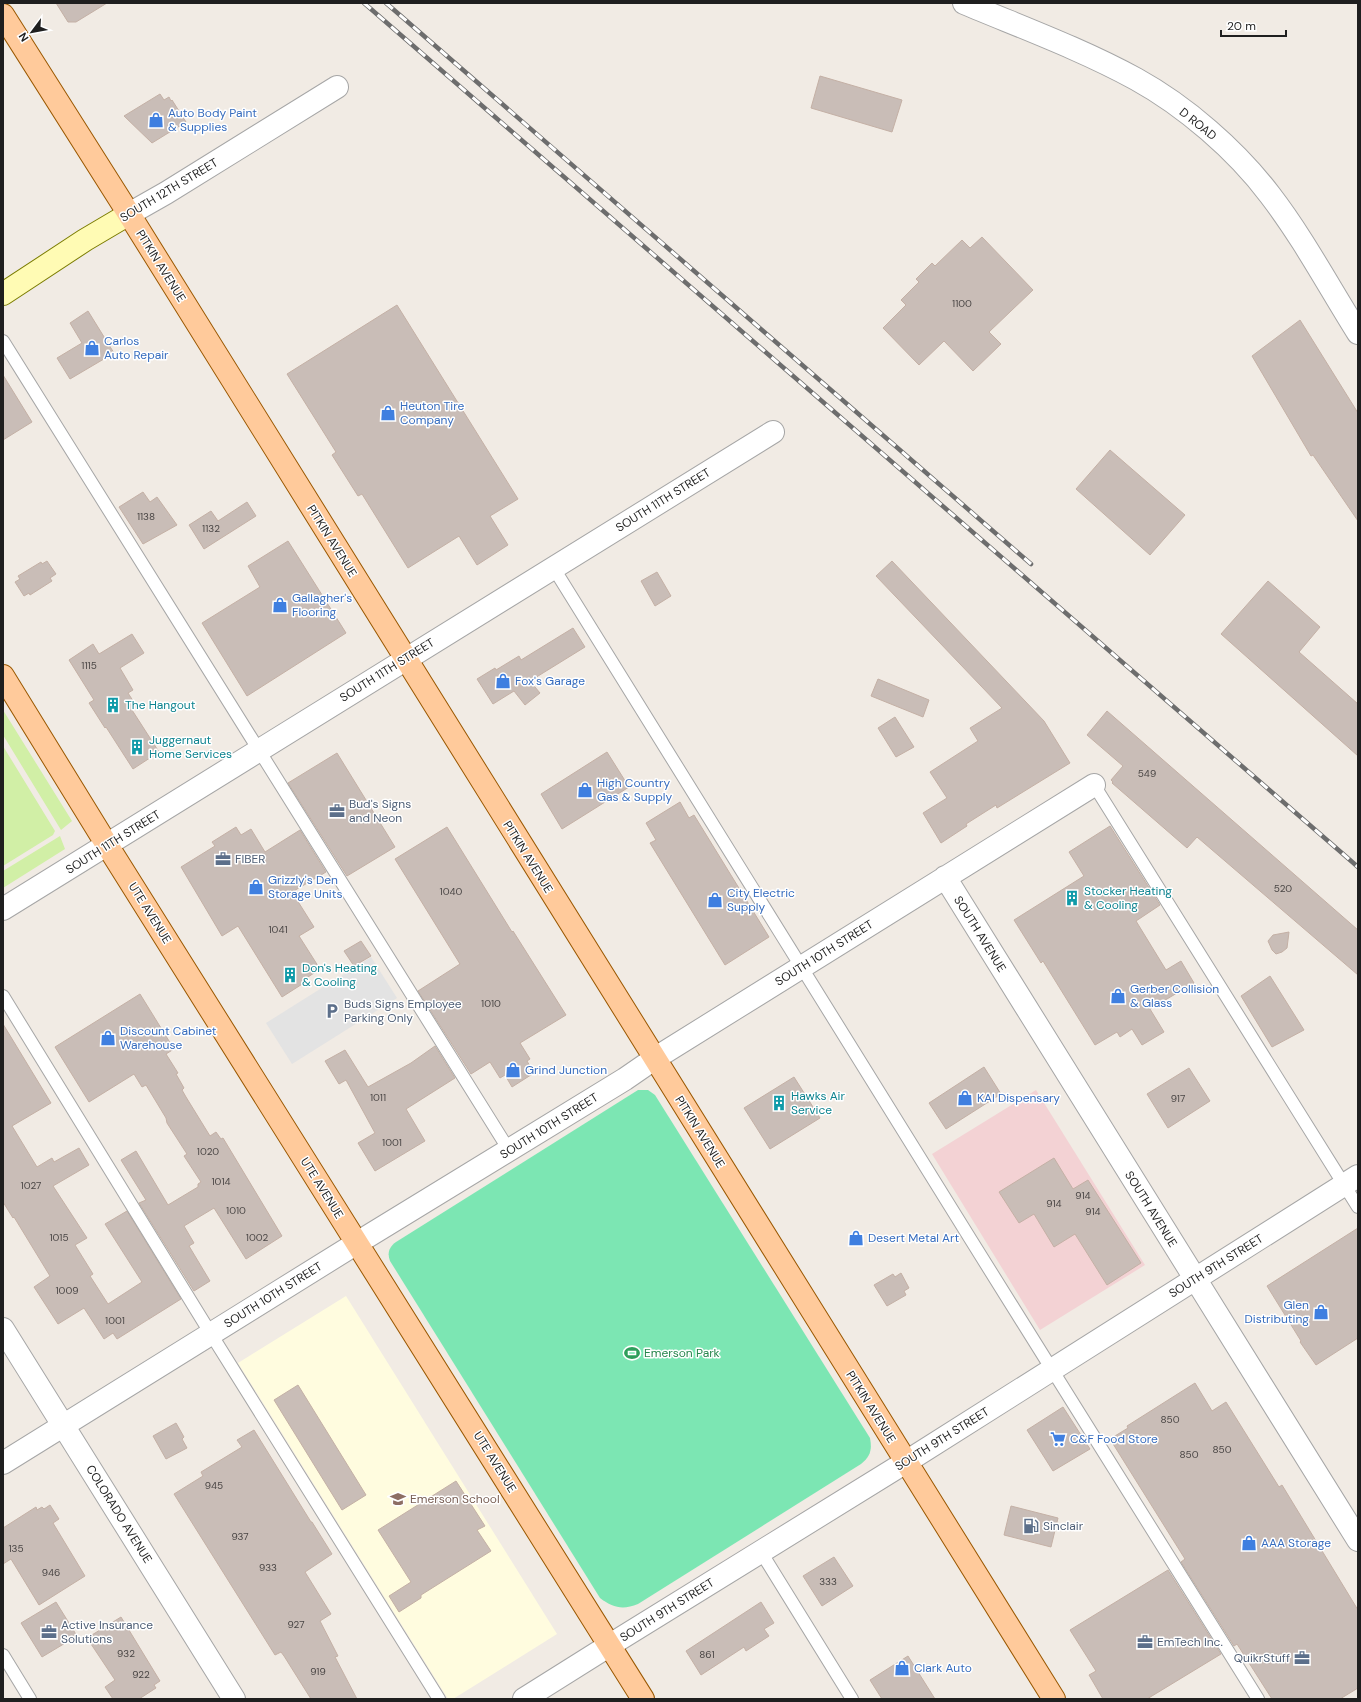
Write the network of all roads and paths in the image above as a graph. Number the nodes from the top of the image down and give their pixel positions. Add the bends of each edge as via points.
1 (964, 3) edge
2 (3, 15) edge
3 (337, 87) dead end
4 (129, 214) junction
5 (3, 294) edge
6 (1358, 333) edge
7 (3, 341) edge
8 (773, 432) dead end
9 (553, 567) junction
10 (405, 659) junction
11 (3, 676) edge
12 (259, 751) junction
13 (1094, 784) joint
14 (107, 845) junction
15 (945, 878) junction
16 (3, 909) edge
17 (802, 967) junction
18 (3, 996) edge
19 (654, 1059) junction
20 (509, 1150) junction
21 (1351, 1180) edge
22 (1358, 1207) edge
23 (357, 1242) junction
24 (1195, 1279) junction
25 (3, 1329) edge
26 (211, 1334) junction
27 (1051, 1370) junction
28 (64, 1426) junction
29 (906, 1462) junction
30 (3, 1463) edge
31 (1358, 1540) edge
32 (761, 1552) junction
33 (610, 1645) junction
34 (3, 1655) edge
35 (30, 1699) edge
36 (234, 1699) edge
37 (439, 1699) edge
38 (524, 1699) edge
39 (643, 1699) edge
40 (852, 1699) edge
41 (1054, 1699) edge
42 (1258, 1699) edge

1 - 6 street, D ROAD via 1104,62 1136,79 1187,113 1217,138 1243,163 1270,195
2 - 4 main road, PITKIN AVENUE
3 - 4 street, SOUTH 12TH STREET
4 - 5 main road, SOUTH 12TH STREET via 84,240
4 - 10 main road, PITKIN AVENUE
7 - 12 lane
8 - 9 street, SOUTH 11TH STREET
9 - 10 street, SOUTH 11TH STREET
9 - 17 lane
10 - 12 street, SOUTH 11TH STREET
10 - 19 main road, PITKIN AVENUE
11 - 14 main road, UTE AVENUE
12 - 14 street, SOUTH 11TH STREET
12 - 20 lane
13 - 15 street, SOUTH 10TH STREET
13 - 21 lane
14 - 16 street, SOUTH 11TH STREET
14 - 23 main road, UTE AVENUE
15 - 17 street, SOUTH 10TH STREET
15 - 24 street, SOUTH AVENUE
17 - 19 street, SOUTH 10TH STREET
17 - 27 lane
18 - 26 lane
19 - 20 street, SOUTH 10TH STREET
19 - 29 main road, PITKIN AVENUE
20 - 23 street, SOUTH 10TH STREET
21 - 22 lane
21 - 24 street, SOUTH 9TH STREET
23 - 26 street, SOUTH 10TH STREET
23 - 33 main road, UTE AVENUE
24 - 27 street, SOUTH 9TH STREET
24 - 31 street, SOUTH AVENUE
25 - 28 street, COLORADO AVENUE
26 - 28 street, SOUTH 10TH STREET
26 - 37 lane
27 - 29 street, SOUTH 9TH STREET
27 - 42 lane
28 - 30 street, SOUTH 10TH STREET
28 - 36 street, COLORADO AVENUE
29 - 32 street, SOUTH 9TH STREET
29 - 41 main road, PITKIN AVENUE
32 - 33 street, SOUTH 9TH STREET
32 - 40 lane
33 - 38 street, SOUTH 9TH STREET
33 - 39 main road, UTE AVENUE
34 - 35 lane

